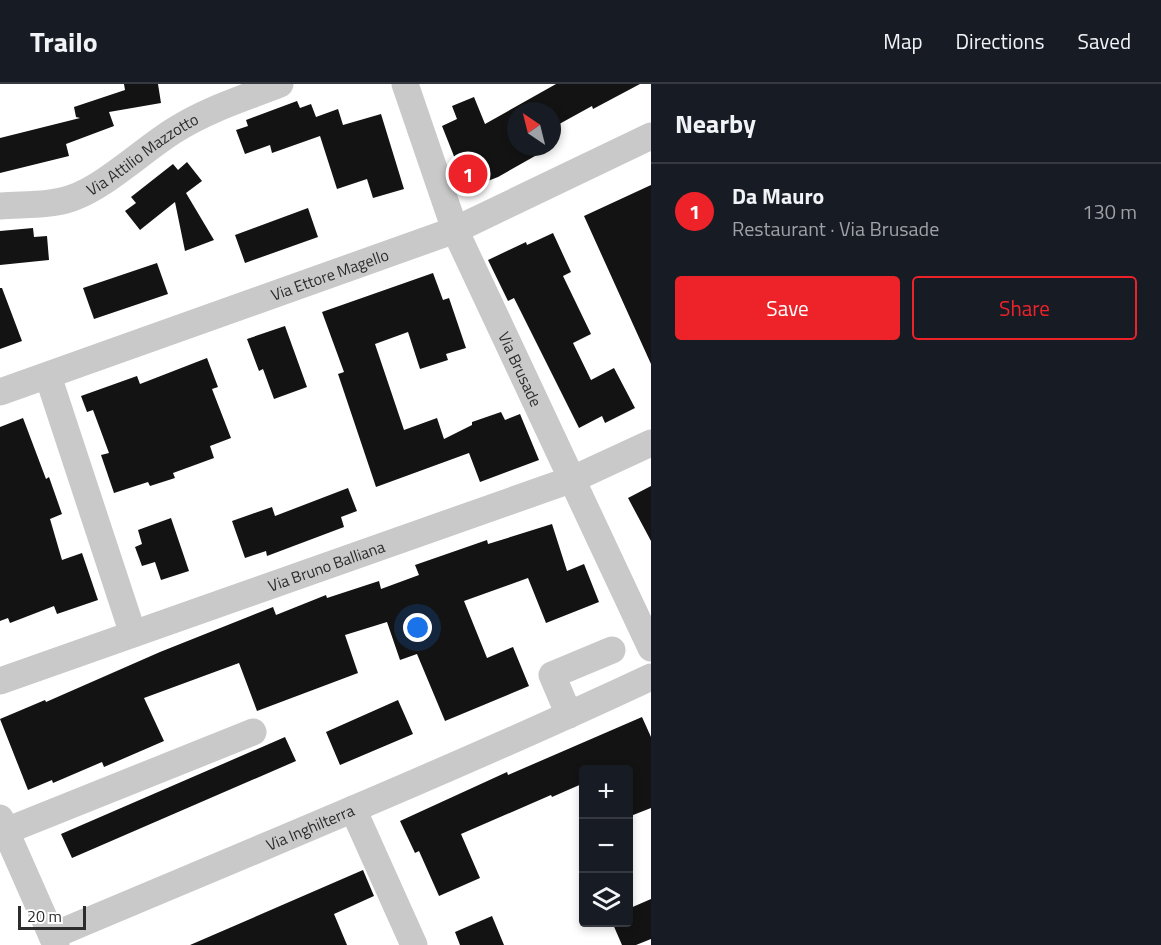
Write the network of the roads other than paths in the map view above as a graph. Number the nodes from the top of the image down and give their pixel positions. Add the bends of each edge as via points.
1 (280, 84) edge
2 (405, 84) edge
3 (651, 136) edge
4 (0, 206) edge
5 (455, 230) junction
6 (48, 375) junction
7 (0, 392) edge
8 (651, 443) edge
9 (573, 479) junction
10 (133, 634) junction
11 (651, 648) edge
12 (612, 650) dead end
13 (651, 677) edge
14 (0, 681) edge
15 (569, 715) junction
16 (254, 732) dead end
17 (353, 809) junction
18 (3, 824) edge
19 (54, 940) edge
20 (414, 945) edge

1 - 4 street, Via Attilio Mazzotto via 196,118 75,197
2 - 5 street, Via Brusade
3 - 5 street, Via Ettore Magello
5 - 6 street, Via Ettore Magello
5 - 9 street, Via Brusade
6 - 7 street, Via Ettore Magello
6 - 10 street
8 - 9 street, Via Bruno Balliana
9 - 10 street, Via Bruno Balliana
9 - 11 street, Via Brusade
10 - 14 street, Via Bruno Balliana
12 - 15 street via 552,675
13 - 15 street, Via Inghilterra
15 - 17 street, Via Inghilterra
16 - 18 street
17 - 19 street, Via Inghilterra
17 - 20 street
18 - 19 street

